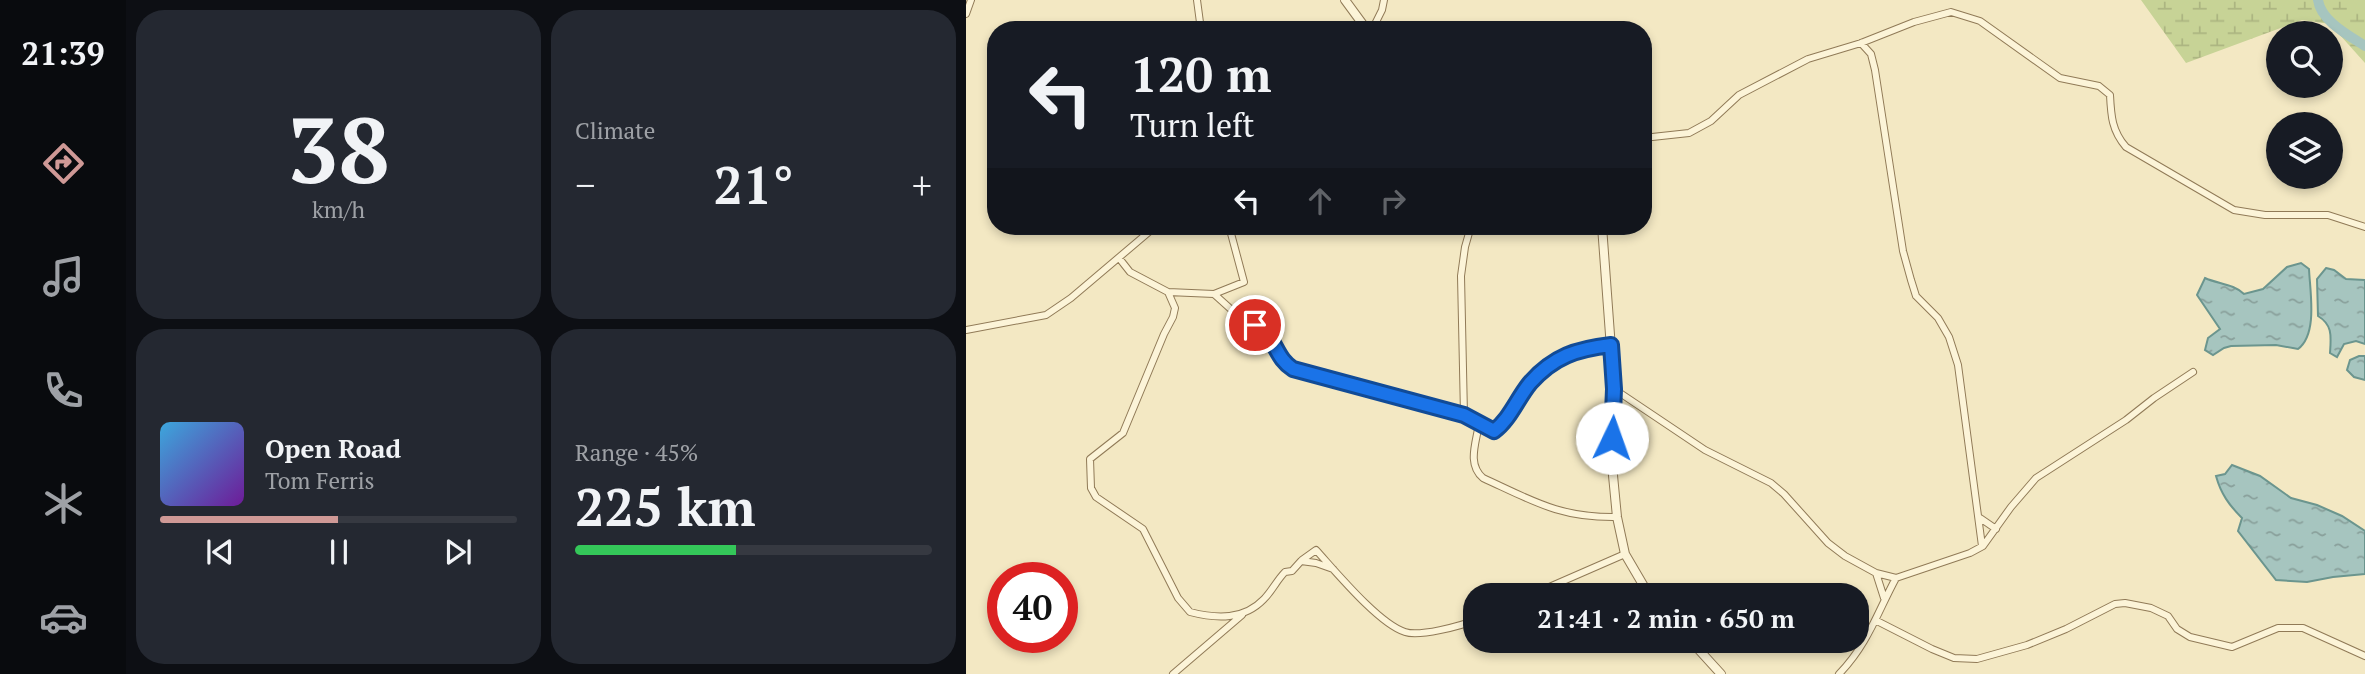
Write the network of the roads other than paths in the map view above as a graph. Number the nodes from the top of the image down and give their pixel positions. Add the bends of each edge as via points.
1 (971, 0) edge
2 (1197, 0) edge
3 (1345, 0) edge
4 (1384, 0) edge
5 (966, 14) edge
6 (1200, 21) edge
7 (1360, 21) edge
8 (1377, 21) edge
9 (1861, 43) junction
10 (1652, 137) edge
11 (2365, 227) edge
12 (1146, 235) edge
13 (1231, 235) edge
14 (1468, 235) edge
15 (1603, 235) edge
16 (1119, 258) junction
17 (1168, 292) junction
18 (1214, 294) junction
19 (966, 330) edge
20 (1611, 345) junction
21 (2193, 372) dead end
22 (1614, 389) junction
23 (1464, 415) junction
24 (1474, 421) junction
25 (1617, 517) junction
26 (1980, 518) junction
27 (1996, 528) junction
28 (1983, 547) junction
29 (1625, 554) junction
30 (1301, 561) junction
31 (1333, 569) junction
32 (1876, 573) junction
33 (1896, 578) junction
34 (1559, 583) edge
35 (1642, 583) edge
36 (1884, 599) junction
37 (1243, 614) junction
38 (1877, 621) junction
39 (1463, 623) edge
40 (1702, 653) edge
41 (2365, 656) edge
42 (1173, 674) edge
43 (1721, 674) edge
44 (1839, 674) edge

1 - 5 street
2 - 6 street
3 - 7 street
4 - 8 street
9 - 10 street via 1808,59 1739,95 1711,121 1689,133
9 - 11 street via 1941,13 1964,14 2060,78 2099,86 2110,95 2111,118 2126,147 2234,209 2265,215 2329,215
9 - 26 street via 1871,54 1875,70 1903,251 1916,296 1938,318 1958,365
12 - 16 street
13 - 18 street via 1244,282
14 - 23 street via 1461,276
15 - 20 street
16 - 17 street via 1130,272
16 - 19 street via 1046,315
17 - 18 street
17 - 37 street via 1175,308 1173,317 1123,433 1090,459 1091,488 1096,497 1143,529 1187,610 1232,617
18 - 23 street via 1266,331 1285,364 1293,369
20 - 22 street
20 - 24 street via 1566,354 1530,383 1503,425 1494,431
21 - 27 street via 2036,478
22 - 25 street via 1612,465
22 - 32 street via 1705,450 1771,483 1828,543
23 - 24 street
24 - 25 street via 1478,429 1475,467 1483,478 1566,514
25 - 29 street
26 - 27 street
26 - 28 street
27 - 28 street
28 - 33 street
29 - 34 street
29 - 35 street
30 - 31 street
30 - 31 street via 1316,550
30 - 37 street
31 - 39 street via 1378,614 1407,633
32 - 33 street
32 - 36 street
33 - 36 street
36 - 38 street
37 - 42 street
38 - 41 street via 1964,660 2027,645 2125,603 2168,616 2190,637 2232,647 2278,628 2303,628
38 - 44 street
40 - 43 street

